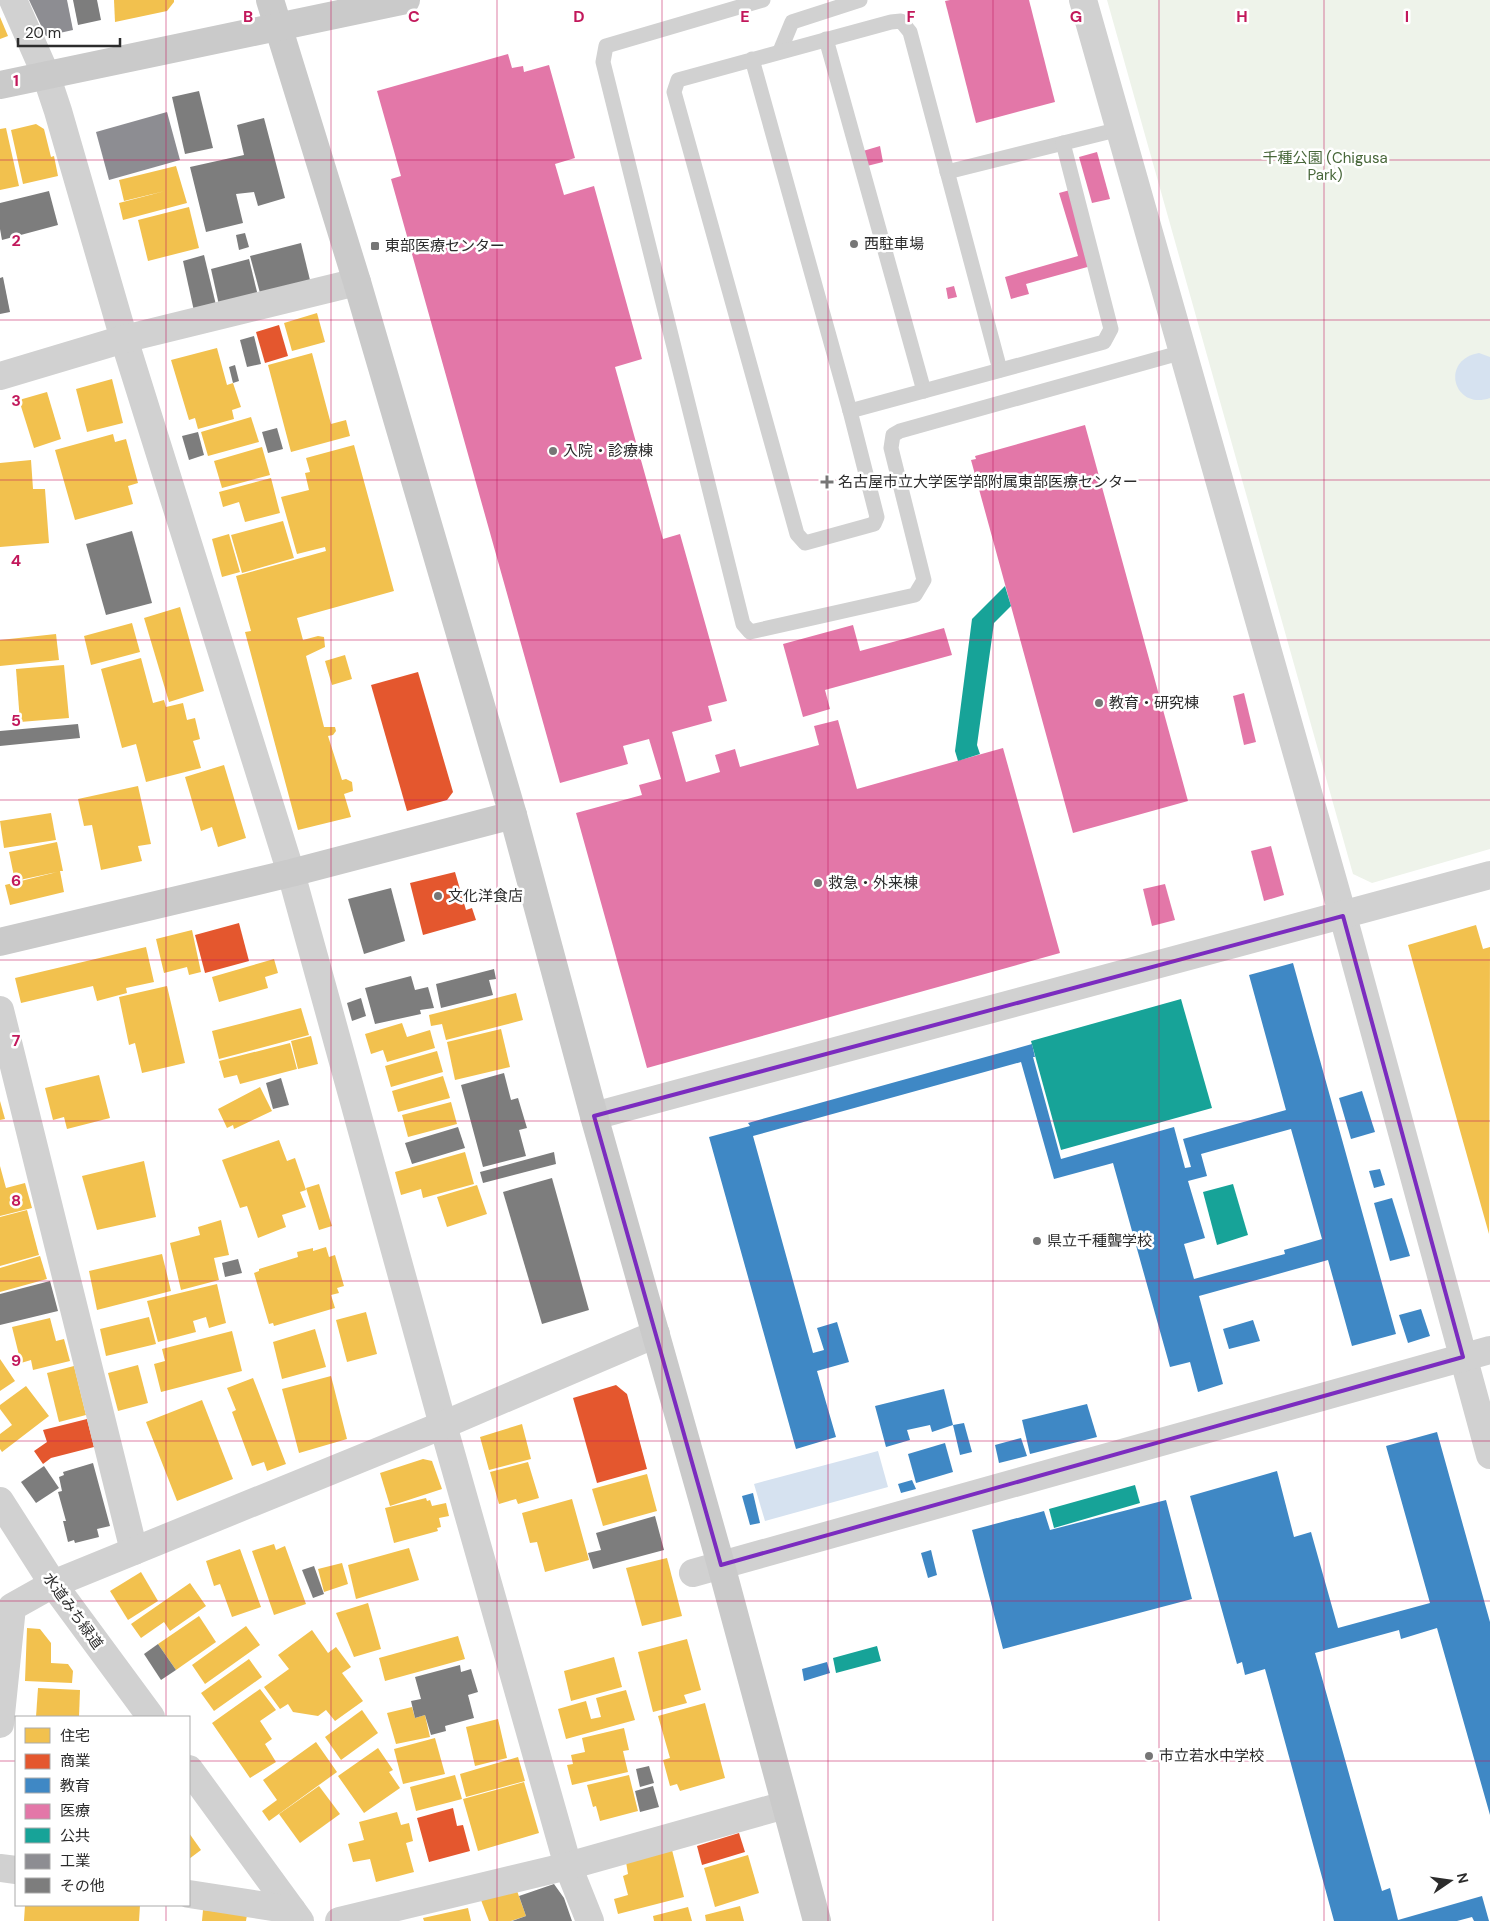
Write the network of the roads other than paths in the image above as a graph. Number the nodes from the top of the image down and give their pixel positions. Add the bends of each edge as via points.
1 (13, 0) edge
2 (406, 0) edge
3 (763, 0) edge
4 (860, 0) edge
5 (1083, 0) edge
6 (274, 13) edge
7 (826, 39) junction
8 (780, 51) junction
9 (752, 59) junction
10 (46, 75) junction
11 (0, 85) edge
12 (1120, 129) junction
13 (1063, 143) junction
14 (947, 172) junction
15 (357, 282) junction
16 (124, 339) junction
17 (1183, 352) junction
18 (1000, 370) junction
19 (0, 376) edge
20 (924, 391) junction
21 (850, 411) junction
22 (512, 815) junction
23 (291, 872) junction
24 (1490, 874) edge
25 (1343, 916) junction
26 (0, 942) edge
27 (0, 1010) edge
28 (594, 1116) junction
29 (656, 1334) junction
30 (1490, 1350) edge
31 (1463, 1357) junction
32 (443, 1425) junction
33 (1490, 1455) edge
34 (0, 1501) edge
35 (134, 1551) junction
36 (721, 1565) junction
37 (693, 1573) dead end
38 (53, 1584) junction
39 (150, 1716) edge
40 (0, 1724) edge
41 (190, 1770) edge
42 (785, 1805) junction
43 (568, 1866) junction
44 (0, 1868) edge
45 (15, 1870) edge
46 (190, 1894) edge
47 (296, 1916) edge
48 (339, 1921) edge
49 (590, 1921) edge
50 (817, 1921) edge

1 - 10 street
2 - 6 street
3 - 17 lane via 606,46 602,62 743,624 750,632 915,594 924,580 891,448 894,435 900,431
4 - 8 lane via 792,22
5 - 12 street
6 - 10 street
6 - 15 street
7 - 8 lane
7 - 14 lane via 901,21 910,32
7 - 20 lane
8 - 9 lane
9 - 21 lane
9 - 21 lane via 678,80 674,92 797,534 805,543 874,524 877,517
10 - 11 street
10 - 16 street
12 - 13 lane
12 - 17 street
13 - 14 lane
13 - 18 lane via 1111,329 1104,342
14 - 18 lane
15 - 16 street
15 - 22 street
16 - 19 street
16 - 23 street
17 - 25 street
18 - 20 lane
20 - 21 lane
22 - 23 street
22 - 28 street
23 - 26 street
23 - 32 street
24 - 25 street
25 - 28 street
25 - 31 street
27 - 35 street
28 - 29 street
29 - 32 street
29 - 36 street
30 - 31 street
31 - 33 street
31 - 36 street
32 - 35 street
32 - 43 street
34 - 38 street, 水道みち緑道
35 - 38 street
36 - 37 street
36 - 42 street
38 - 39 street, 水道みち緑道
38 - 40 street via 12,1607
41 - 47 street
42 - 43 street
42 - 50 street
43 - 48 street
43 - 49 street
44 - 45 street
46 - 47 street

